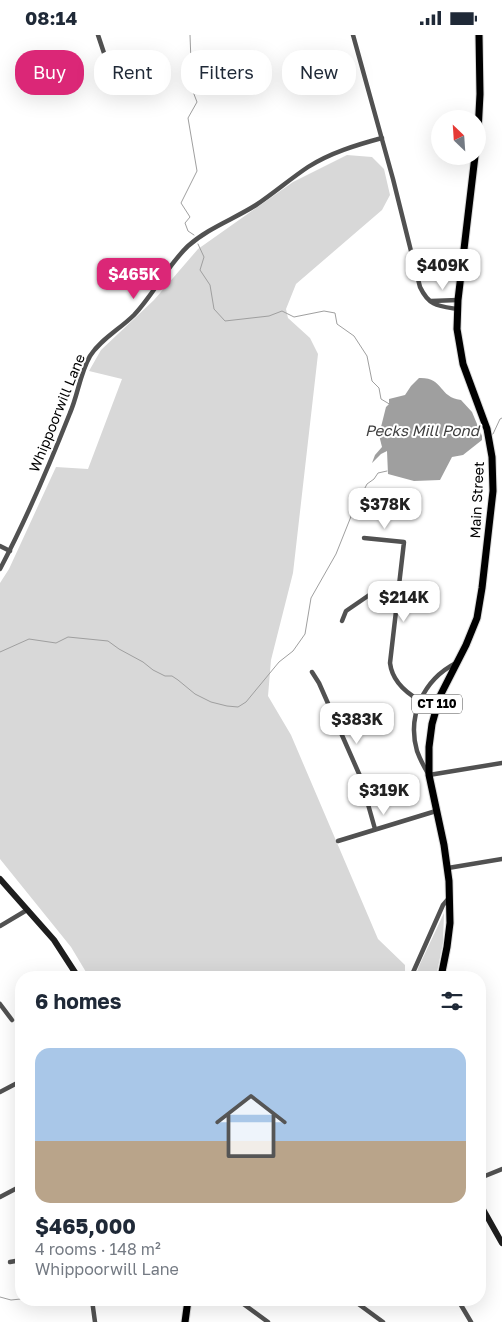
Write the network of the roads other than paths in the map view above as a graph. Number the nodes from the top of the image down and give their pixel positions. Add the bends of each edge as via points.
1 (98, 35) edge
2 (353, 35) edge
3 (479, 35) edge
4 (103, 50) edge
5 (479, 110) edge
6 (382, 138) junction
7 (474, 165) edge
8 (431, 301) junction
9 (458, 301) junction
10 (457, 309) junction
11 (364, 538) dead end
12 (0, 546) edge
13 (10, 551) junction
14 (0, 569) edge
15 (399, 585) junction
16 (342, 621) dead end
17 (457, 662) junction
18 (312, 672) dead end
19 (420, 700) junction
20 (502, 763) edge
21 (429, 775) junction
22 (436, 811) junction
23 (376, 829) junction
24 (338, 841) dead end
25 (502, 859) edge
26 (448, 868) junction
27 (0, 879) edge
28 (450, 897) junction
29 (27, 909) junction
30 (0, 926) edge
31 (74, 971) edge
32 (414, 971) edge
33 (442, 971) edge
34 (0, 1004) edge
35 (12, 1020) dead end
36 (15, 1084) edge
37 (0, 1092) edge
38 (502, 1169) edge
39 (486, 1176) edge
40 (15, 1189) edge
41 (0, 1197) edge
42 (486, 1213) edge
43 (500, 1235) edge
44 (502, 1243) edge
45 (15, 1261) edge
46 (10, 1262) dead end
47 (93, 1306) edge
48 (187, 1306) edge
49 (246, 1306) edge
50 (360, 1306) edge
51 (462, 1306) edge
52 (379, 1321) edge
53 (95, 1322) edge
54 (186, 1322) edge
55 (268, 1322) edge
56 (471, 1322) edge

1 - 4 street
2 - 6 street
3 - 5 main road
6 - 8 street via 418,282
6 - 13 street, Whippoorwill Lane via 333,154 308,167 255,206 200,237 176,259 134,315 91,354 40,487
7 - 9 main road, CT 110
8 - 9 street
8 - 10 street via 436,306
9 - 10 main road, Main Street / CT 110
10 - 17 main road, Main Street / CT 110 via 462,359 488,435 493,491 479,608
11 - 15 street via 404,542
12 - 13 street
13 - 14 street, Whippoorwill Lane
15 - 16 street via 378,589 346,611
15 - 19 street via 391,671 400,685
17 - 19 street, Main Street via 438,675
17 - 21 main road, Main Street / CT 110 via 440,696 432,724 428,747
18 - 23 street via 360,776
19 - 21 street, Main Street via 415,716 415,740
20 - 21 street
21 - 22 main road, Main Street / CT 110
22 - 23 street
22 - 26 main road, Main Street / CT 110
23 - 24 street
25 - 26 street
26 - 28 main road, Main Street / CT 110
27 - 29 street
28 - 32 street via 443,905
28 - 33 main road, Main Street / CT 110 via 449,931
29 - 30 street
29 - 31 street via 54,940
34 - 35 street
36 - 37 street
38 - 39 street
40 - 41 street
42 - 43 street
43 - 44 street
45 - 46 street
47 - 53 street
48 - 54 main road
49 - 55 street
50 - 52 street
51 - 56 street

